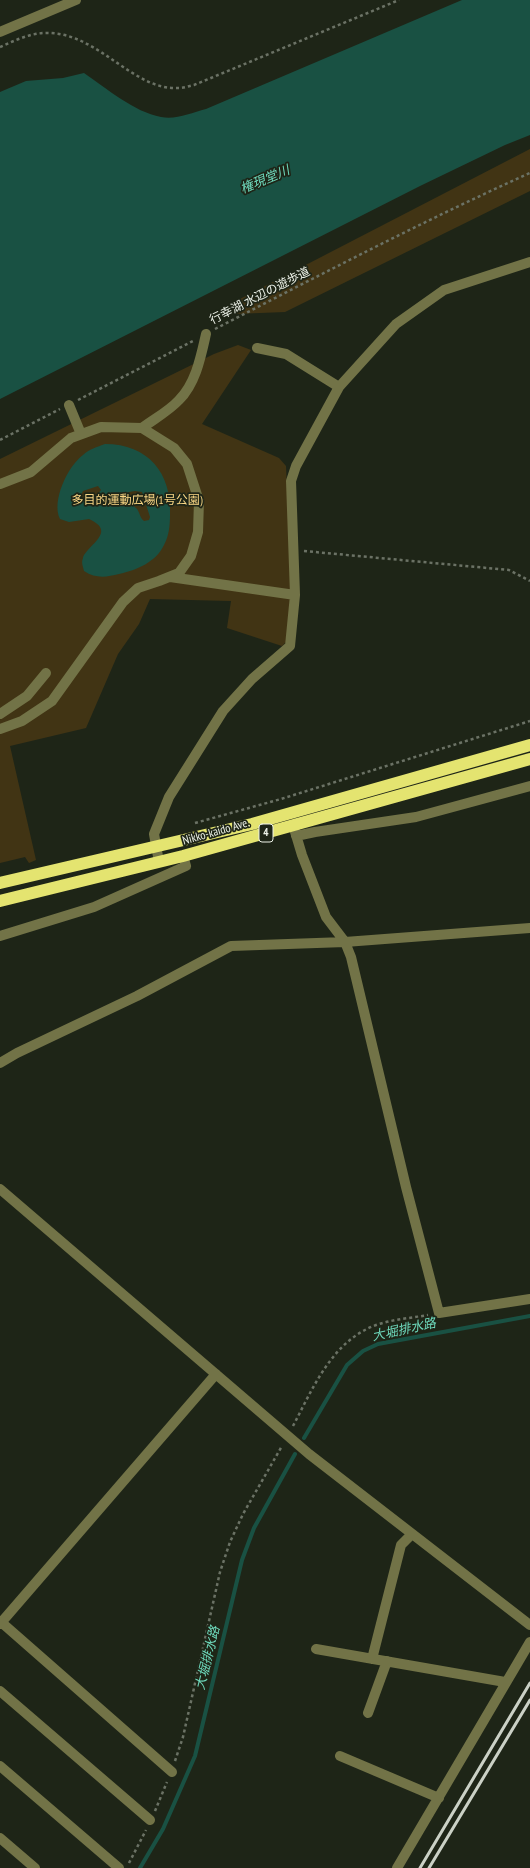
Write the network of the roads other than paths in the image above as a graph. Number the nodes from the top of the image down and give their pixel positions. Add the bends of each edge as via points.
1 (76, 0) edge
2 (0, 32) edge
3 (530, 262) edge
4 (206, 334) road end
5 (257, 348) dead end
6 (339, 387) junction
7 (68, 405) road end
8 (142, 428) junction
9 (81, 434) junction
10 (0, 484) edge
11 (169, 577) junction
12 (295, 595) junction
13 (46, 673) dead end
14 (0, 714) edge
15 (0, 728) edge
16 (530, 745) edge
17 (530, 759) edge
18 (530, 786) edge
19 (294, 831) junction
20 (156, 847) junction
21 (182, 856) junction
22 (159, 862) junction
23 (0, 883) edge
24 (0, 901) edge
25 (530, 928) edge
26 (0, 936) edge
27 (345, 942) junction
28 (0, 1063) edge
29 (0, 1189) edge
30 (530, 1299) edge
31 (216, 1374) junction
32 (412, 1534) junction
33 (0, 1623) edge
34 (530, 1625) edge
35 (530, 1642) edge
36 (316, 1649) dead end
37 (372, 1659) junction
38 (387, 1661) junction
39 (505, 1682) junction
40 (0, 1691) edge
41 (368, 1713) dead end
42 (340, 1756) dead end
43 (0, 1766) edge
44 (172, 1772) road end
45 (439, 1798) junction
46 (150, 1820) road end
47 (0, 1838) edge
48 (35, 1868) edge
49 (119, 1868) edge
50 (398, 1868) edge

1 - 2 street
3 - 6 street via 444,290 396,324
4 - 8 street via 200,362 183,395
5 - 6 street via 286,354
6 - 12 street via 296,466 291,481
7 - 9 street
8 - 9 street via 101,427
8 - 11 street via 174,448 187,464 198,501 198,532 191,556 179,573
9 - 10 street via 71,438 31,472
11 - 12 street
11 - 15 street via 138,588 123,602 52,700 22,721
12 - 20 street via 290,646 252,679 223,711 169,797 154,834
13 - 14 street via 27,696
16 - 20 highway, Nikko-kaido Ave. / 4 via 252,824
17 - 19 highway, Nikko-kaido Ave. / 4
18 - 19 street via 416,817 315,832
19 - 21 highway, Nikko-kaido Ave. / 4
19 - 27 street via 326,917
20 - 22 street
20 - 23 highway, Nikko-kaido Ave. / 4
21 - 22 highway, Nikko-kaido Ave. / 4
21 - 26 street via 186,866 94,907
22 - 24 highway, Nikko-kaido Ave. / 4
25 - 27 street
27 - 28 street via 232,946
27 - 30 street via 359,988 438,1313
29 - 31 street
31 - 32 street via 309,1454
31 - 33 street
32 - 34 street
32 - 37 street via 401,1545
33 - 44 street
35 - 39 street
36 - 37 street
37 - 38 street
38 - 39 street
38 - 41 street
39 - 45 street via 492,1709
40 - 46 street
42 - 45 street
43 - 49 street
45 - 50 street
47 - 48 street

